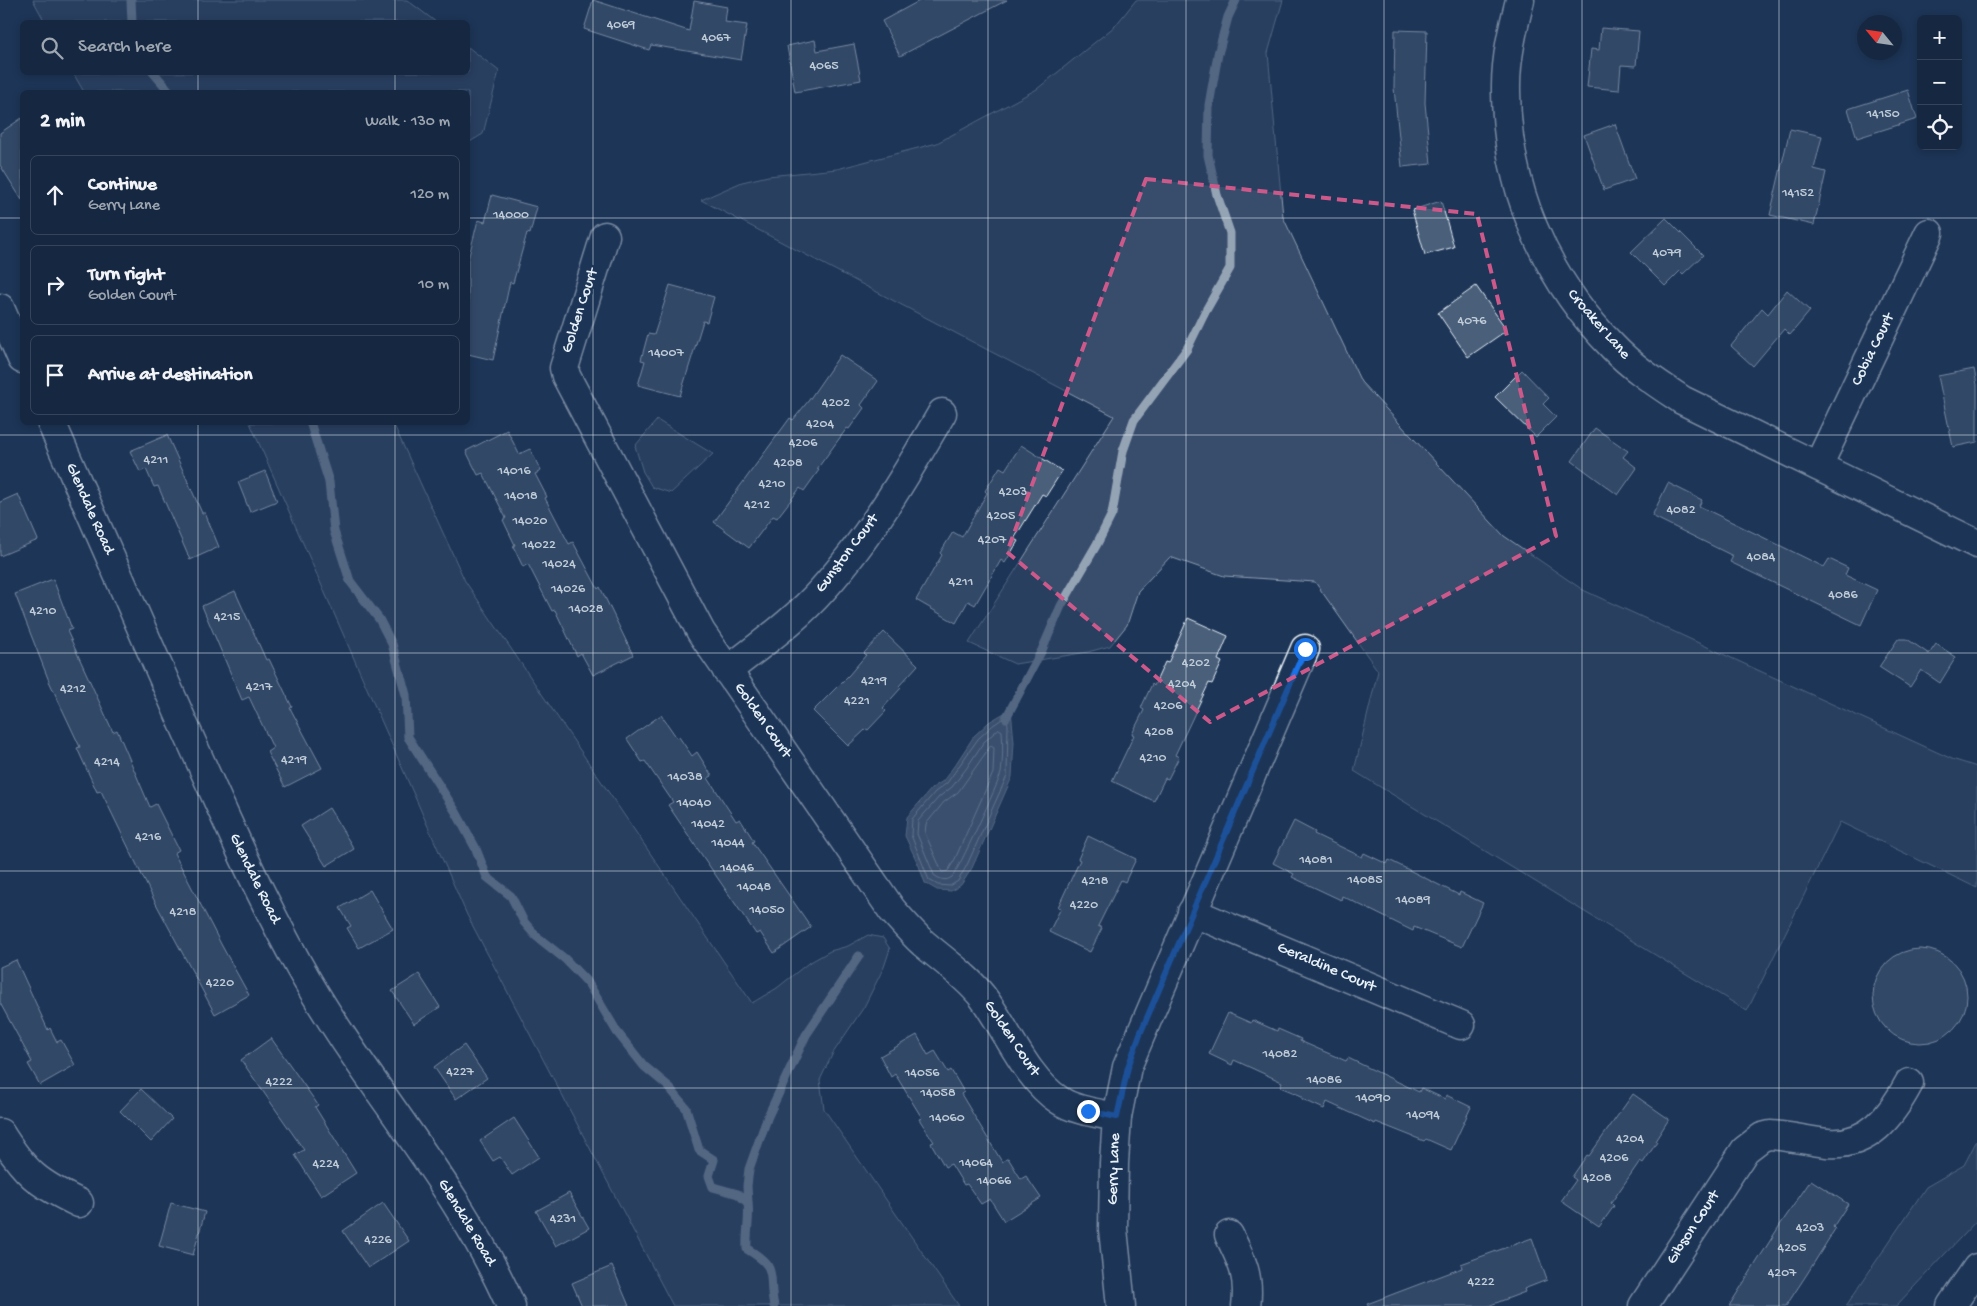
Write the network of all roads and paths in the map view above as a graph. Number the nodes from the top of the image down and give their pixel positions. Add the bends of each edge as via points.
1 (1520, 0) edge
2 (1929, 234) dead end
3 (605, 236) dead end
4 (0, 308) edge
5 (20, 354) edge
6 (942, 412) dead end
7 (52, 425) edge
8 (1818, 466) junction
9 (1977, 544) edge
10 (1305, 649) dead end
11 (727, 671) junction
12 (1192, 912) junction
13 (1461, 1025) dead end
14 (1910, 1083) dead end
15 (1117, 1117) junction
16 (0, 1133) edge
17 (79, 1203) dead end
18 (1229, 1235) dead end
19 (1977, 1268) edge
20 (511, 1306) edge
21 (1121, 1306) edge
22 (1246, 1306) edge
23 (1643, 1306) edge
24 (1951, 1306) edge

1 - 8 street, Croaker Lane via 1511,37 1506,85 1508,134 1516,181 1528,218 1549,262 1575,304 1613,347 1642,373 1682,400
2 - 8 street, Cobia Court
3 - 11 street, Golden Court via 565,360 566,376 702,632
4 - 5 street
6 - 11 street, Gunston Court via 866,534 823,590 785,626
7 - 20 street, Glendale Road via 270,914 322,1005 455,1200
8 - 9 street, Croaker Lane
10 - 12 street, Gerry Lane
11 - 15 street, Golden Court via 892,910 983,997 1039,1081 1060,1101
12 - 13 street, Geraldine Court
12 - 15 street, Gerry Lane via 1128,1067
14 - 23 street, Gibson Court via 1886,1119 1862,1137 1828,1143 1770,1134 1745,1150
15 - 21 street, Gerry Lane via 1113,1229
16 - 17 street via 37,1181
18 - 22 street via 1248,1281
19 - 24 street

